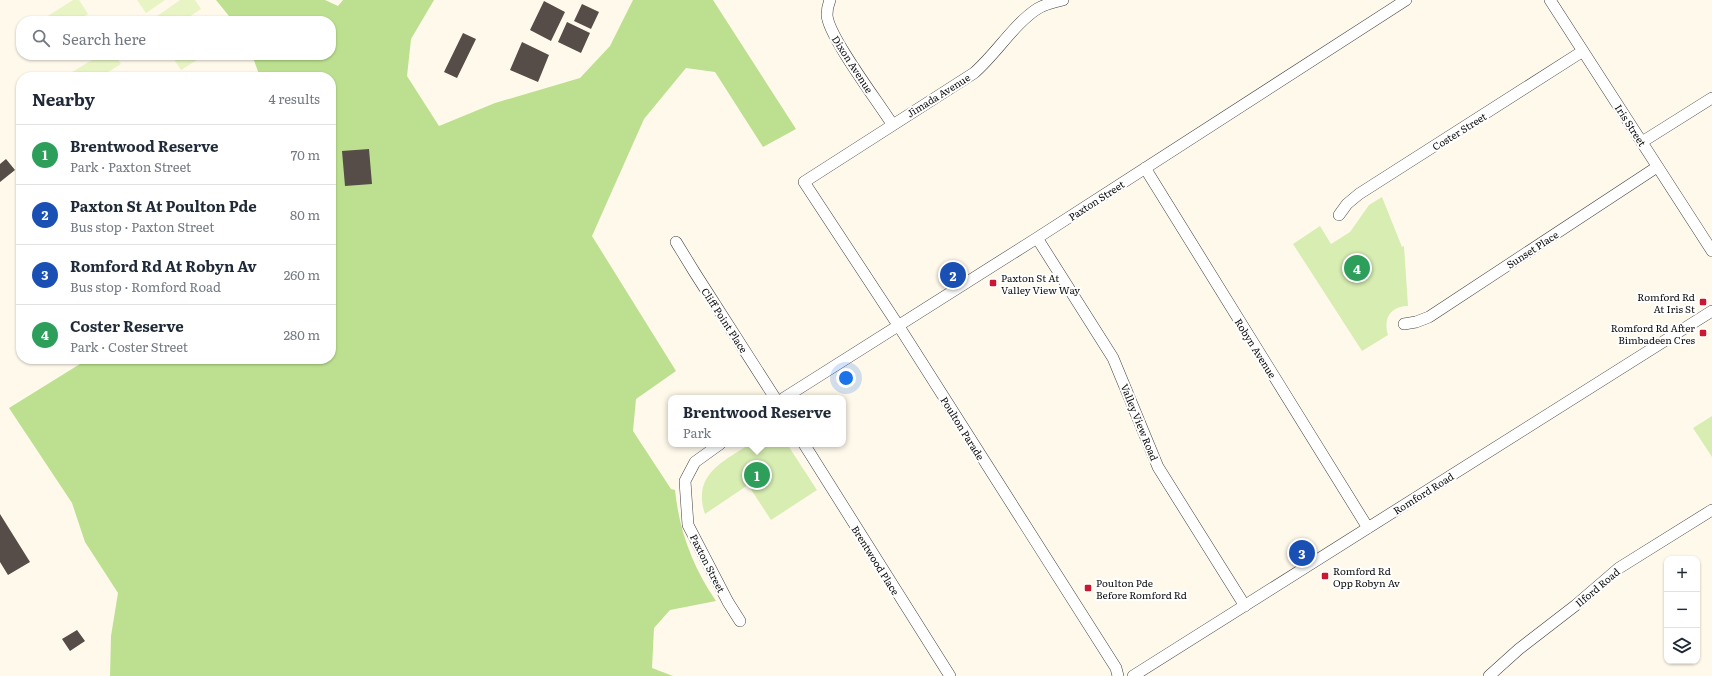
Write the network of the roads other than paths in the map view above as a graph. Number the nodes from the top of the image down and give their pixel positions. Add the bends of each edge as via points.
1 (830, 0) edge
2 (1063, 0) edge
3 (1406, 0) edge
4 (1550, 0) edge
5 (1583, 51) junction
6 (1712, 98) edge
7 (892, 124) junction
8 (1642, 142) junction
9 (1657, 166) junction
10 (1145, 168) junction
11 (804, 182) joint
12 (1339, 215) dead end
13 (1038, 238) junction
14 (676, 242) dead end
15 (1712, 251) edge
16 (1712, 311) edge
17 (1404, 324) dead end
18 (898, 325) junction
19 (773, 395) edge
20 (789, 395) edge
21 (716, 447) edge
22 (806, 447) edge
23 (1712, 510) edge
24 (1368, 528) junction
25 (1245, 606) junction
26 (740, 621) dead end
27 (950, 676) edge
28 (1118, 676) edge
29 (1134, 676) edge
30 (1489, 676) edge

1 - 7 street, Dixon Avenue via 827,16 835,37
2 - 7 street, Jimada Avenue via 1038,8 974,73
3 - 10 street, Paxton Street
4 - 5 street, Iris Street
5 - 8 street, Iris Street
5 - 12 street, Coster Street via 1359,194
6 - 8 street
7 - 11 street, Jimada Avenue
8 - 9 street, Iris Street
9 - 15 street, Iris Street
9 - 17 street, Sunset Place via 1429,317
10 - 13 street, Paxton Street
10 - 24 street, Robyn Avenue
11 - 18 street, Poulton Parade
13 - 18 street, Paxton Street
13 - 25 street, Valley View Road via 1113,358 1158,467
14 - 19 street, Cliff Point Place
16 - 24 street, Romford Road
18 - 20 street, Paxton Street
18 - 28 street, Poulton Parade via 1116,668
21 - 26 street, Paxton Street via 695,462 685,481 688,525
22 - 27 street, Brentwood Place
23 - 30 street, Ilford Road via 1619,568
24 - 25 street, Romford Road
25 - 29 street, Romford Road

